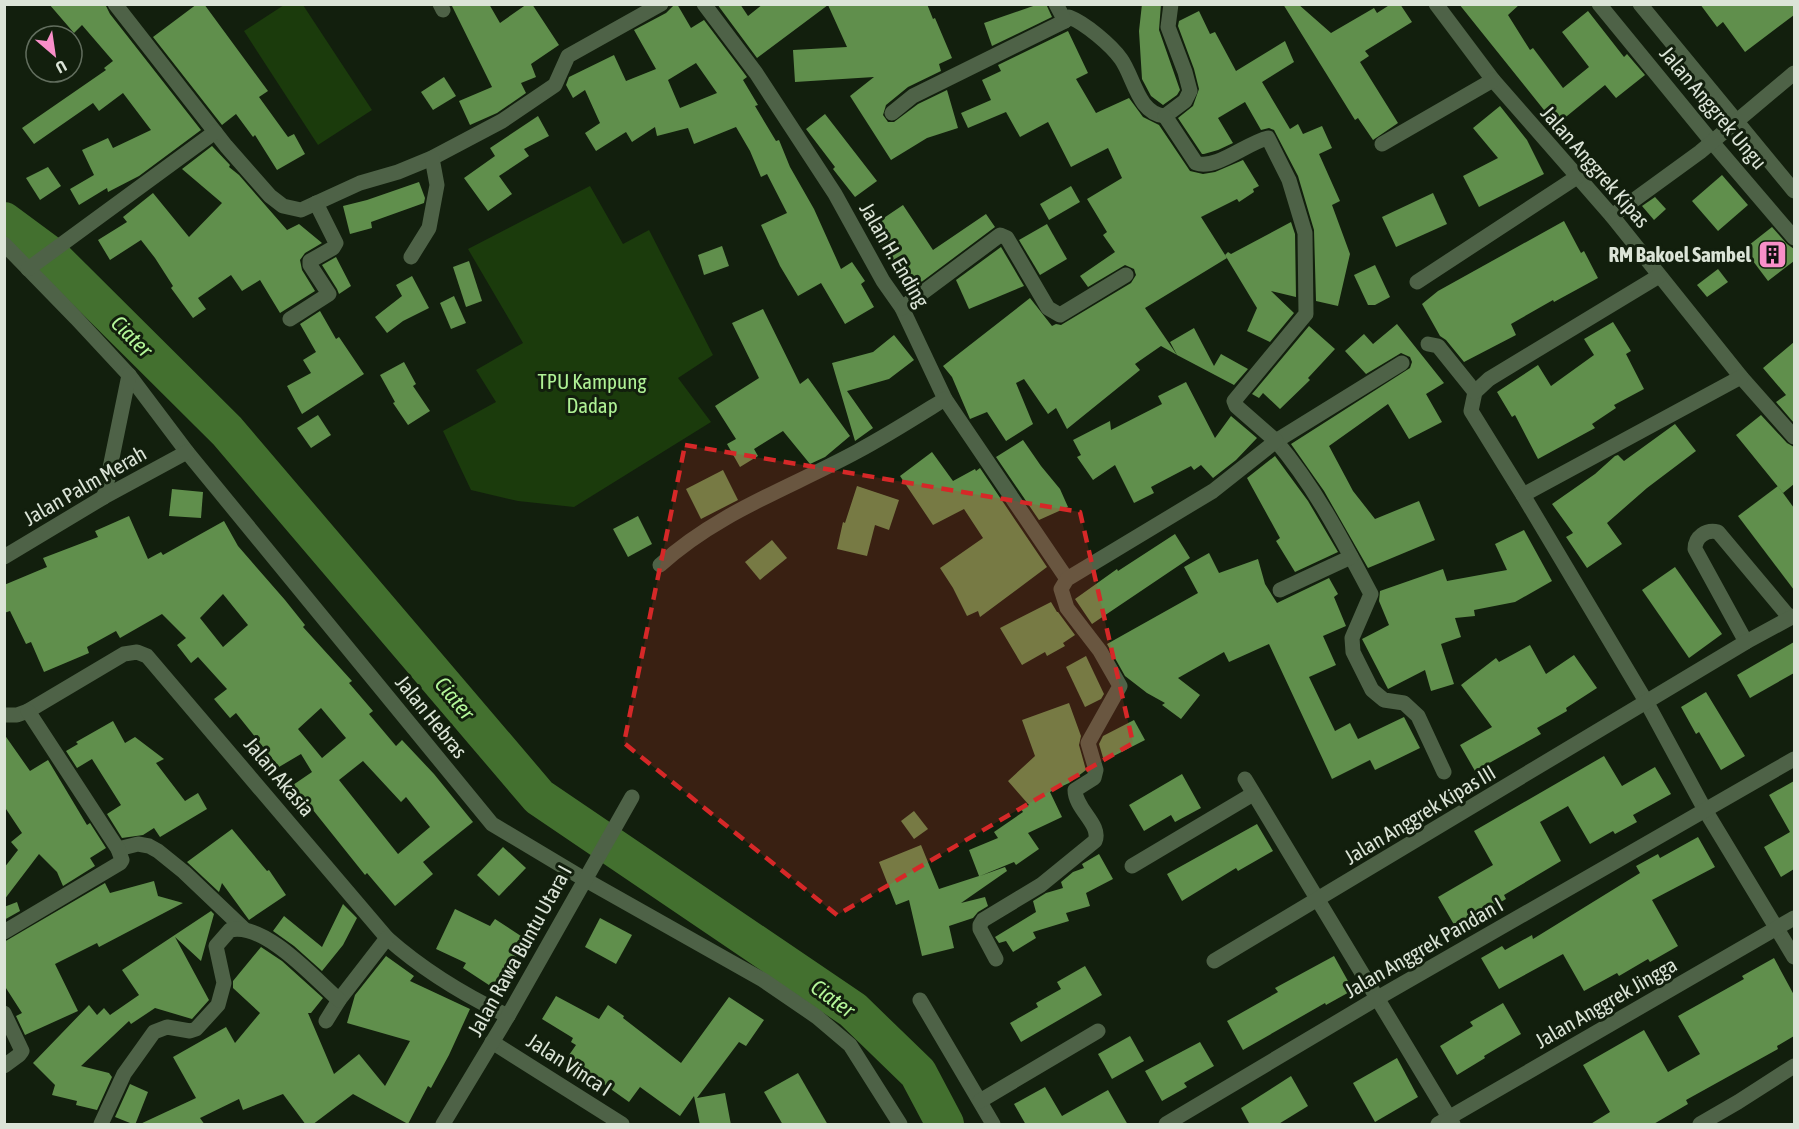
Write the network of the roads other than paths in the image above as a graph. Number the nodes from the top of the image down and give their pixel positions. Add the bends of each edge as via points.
1 (115, 4) edge
2 (662, 4) edge
3 (704, 4) edge
4 (1056, 4) edge
5 (1171, 4) edge
6 (1436, 4) edge
7 (1599, 4) edge
8 (1640, 4) edge
9 (1065, 21) junction
10 (1794, 73) edge
11 (1493, 80) junction
12 (892, 113) dead end
13 (1165, 116) junction
14 (1736, 122) junction
15 (215, 132) junction
16 (1712, 142) junction
17 (1382, 144) dead end
18 (432, 158) junction
19 (1577, 177) junction
20 (1794, 191) edge
21 (316, 203) junction
22 (1612, 216) junction
23 (1794, 238) edge
24 (4, 244) edge
25 (411, 257) dead end
26 (33, 266) junction
27 (1126, 275) dead end
28 (1659, 276) junction
29 (1416, 282) dead end
30 (902, 308) junction
31 (290, 319) dead end
32 (1428, 344) dead end
33 (1402, 363) dead end
34 (129, 375) junction
35 (1741, 377) junction
36 (1475, 392) junction
37 (945, 399) junction
38 (1794, 437) edge
39 (1276, 441) junction
40 (187, 452) junction
41 (1523, 495) junction
42 (104, 497) junction
43 (4, 557) edge
44 (1351, 557) junction
45 (660, 565) dead end
46 (1067, 579) junction
47 (1280, 590) dead end
48 (1792, 617) edge
49 (1746, 642) junction
50 (1647, 703) junction
51 (28, 711) junction
52 (4, 715) edge
53 (1794, 759) edge
54 (1444, 772) dead end
55 (1245, 779) dead end
56 (1253, 794) junction
57 (632, 797) dead end
58 (1705, 810) junction
59 (118, 849) junction
60 (1132, 866) dead end
61 (584, 879) junction
62 (1317, 901) junction
63 (1794, 918) edge
64 (1778, 928) junction
65 (244, 929) junction
66 (4, 932) edge
67 (387, 938) junction
68 (1794, 957) edge
69 (996, 960) dead end
70 (1215, 962) dead end
71 (1376, 999) junction
72 (339, 1000) junction
73 (920, 1000) dead end
74 (4, 1013) edge
75 (508, 1016) junction
76 (326, 1021) dead end
77 (1098, 1031) dead end
78 (492, 1042) junction
79 (4, 1066) edge
80 (1794, 1066) edge
81 (980, 1101) junction
82 (1738, 1102) junction
83 (1447, 1122) edge
84 (101, 1125) edge
85 (443, 1125) edge
86 (622, 1125) edge
87 (900, 1125) edge
88 (993, 1125) edge
89 (1166, 1125) edge
90 (1700, 1125) edge
91 (1719, 1125) edge

1 - 15 street
2 - 18 street via 568,56 555,85 502,121
3 - 30 street, Jalan H. Ending via 756,73 829,184 883,282
4 - 9 street
5 - 13 street via 1168,27 1190,91 1185,101
6 - 11 street, Jalan Anggrek Kipas
7 - 16 street, Jalan Anggrek Ungu
8 - 14 street, Jalan Anggrek Ungu
9 - 12 street via 914,96
9 - 13 street via 1069,17 1074,19 1098,36 1121,58 1147,108
10 - 14 street
11 - 17 street
11 - 19 street, Jalan Anggrek Kipas
13 - 39 street via 1196,163 1202,165 1268,138 1289,180 1305,233 1306,314 1234,401
14 - 16 street
14 - 20 street, Jalan Anggrek Ungu
15 - 21 street via 283,206 301,210
15 - 26 street
16 - 22 street
16 - 23 street, Jalan Anggrek Ungu
18 - 21 street
18 - 25 street via 437,184 429,228
19 - 22 street, Jalan Anggrek Kipas
19 - 29 street
21 - 31 street via 336,243 310,261 310,265 329,294
22 - 28 street, Jalan Anggrek Kipas
24 - 26 street, Jalan Hebras
26 - 34 street, Jalan Hebras
27 - 30 street via 1060,315 1048,308 1007,238 1000,235
28 - 35 street, Jalan Anggrek Kipas
28 - 36 street via 1489,379
30 - 37 street, Jalan H. Ending
32 - 36 street via 1438,346
33 - 39 street
34 - 40 street, Jalan Hebras
34 - 42 street
35 - 38 street, Jalan Anggrek Kipas
35 - 41 street
36 - 41 street via 1471,411
37 - 45 street via 858,451 759,498 683,544
37 - 46 street, Jalan H. Ending
39 - 44 street via 1292,460
39 - 46 street via 1213,491
40 - 42 street, Jalan Palm Merah
40 - 61 street, Jalan Hebras via 492,824
41 - 50 street
42 - 43 street, Jalan Palm Merah
44 - 47 street
44 - 54 street via 1371,594 1352,638 1353,652 1372,690 1384,700 1404,703 1418,716
46 - 69 street via 1062,589 1067,608 1100,651 1120,686 1088,743 1096,770 1094,778 1075,790 1078,804 1098,836 1041,885 983,920 980,929
48 - 49 street, Jalan Anggrek Kipas III
48 - 49 street via 1718,532 1703,534 1695,549
49 - 50 street, Jalan Anggrek Kipas III
50 - 58 street
50 - 62 street, Jalan Anggrek Kipas III
51 - 52 street, Jalan Akasia
51 - 59 street
51 - 67 street, Jalan Akasia via 114,658 137,652 147,656
53 - 58 street
55 - 56 street
56 - 60 street
56 - 62 street
57 - 61 street, Jalan Rawa Buntu Utara I
58 - 64 street
58 - 71 street, Jalan Anggrek Pandan I
59 - 65 street via 138,844 158,851
59 - 66 street via 120,863
61 - 75 street, Jalan Rawa Buntu Utara I
61 - 87 street, Jalan Hebras via 763,980 817,1017 850,1045
62 - 70 street, Jalan Anggrek Kipas III
62 - 71 street
63 - 64 street, Jalan Anggrek Jingga
64 - 68 street
64 - 83 street, Jalan Anggrek Jingga
65 - 72 street via 272,940
65 - 84 street via 230,930 216,946 224,984 218,1005 196,1029 167,1027 154,1032 124,1074
67 - 72 street
67 - 75 street, Jalan Akasia via 437,977
71 - 83 street
71 - 89 street, Jalan Anggrek Pandan I
72 - 76 street
73 - 81 street
74 - 79 street via 22,1051
75 - 78 street, Jalan Rawa Buntu Utara I
77 - 81 street
78 - 85 street, Jalan Rawa Buntu Utara I
78 - 86 street, Jalan Vinca I
80 - 82 street
81 - 88 street
82 - 90 street
82 - 91 street

